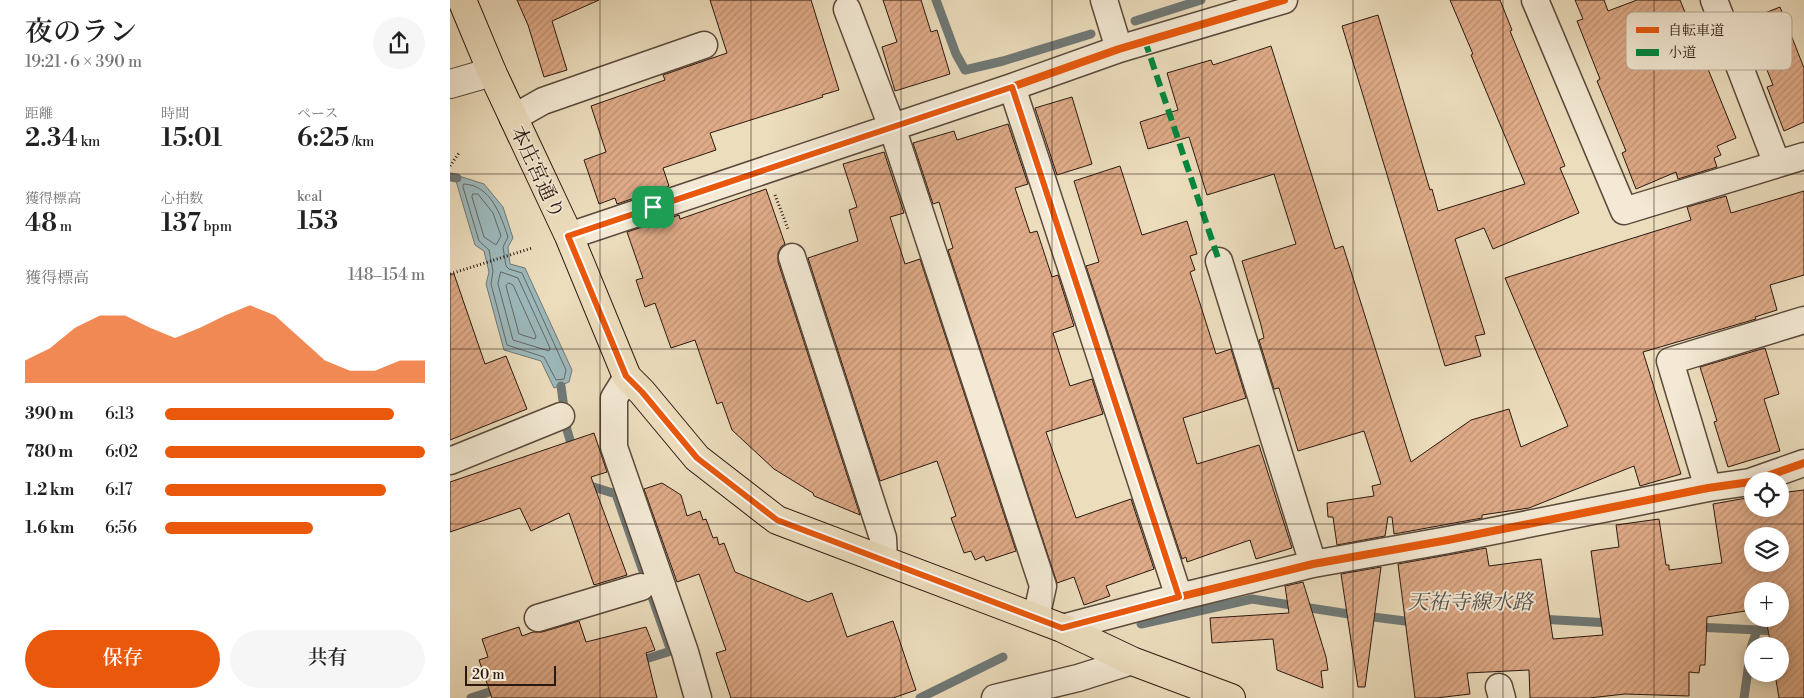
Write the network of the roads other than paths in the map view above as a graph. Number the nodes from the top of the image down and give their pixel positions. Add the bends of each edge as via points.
1 (462, 0) edge
2 (1104, 0) edge
3 (1284, 0) edge
4 (1535, 0) edge
5 (1714, 0) edge
6 (847, 9) dead end
7 (1719, 12) edge
8 (704, 46) dead end
9 (1119, 49) junction
10 (1741, 70) edge
11 (492, 72) junction
12 (450, 84) edge
13 (1012, 87) junction
14 (513, 118) junction
15 (892, 127) junction
16 (1804, 156) edge
17 (1777, 164) junction
18 (568, 236) junction
19 (792, 257) road end
20 (1218, 260) dead end
21 (1804, 320) edge
22 (626, 376) junction
23 (561, 416) dead end
24 (450, 461) edge
25 (1804, 463) edge
26 (1708, 488) junction
27 (884, 561) junction
28 (1313, 564) junction
29 (641, 587) dead end
30 (1179, 597) junction
31 (538, 618) dead end
32 (1036, 618) junction
33 (1062, 628) junction
34 (1132, 661) junction
35 (698, 698) edge
36 (995, 698) edge
37 (1231, 698) edge

1 - 11 main road, 本庄宮通り
2 - 9 street
3 - 9 street
4 - 17 street via 1624,211
5 - 7 street
6 - 15 street
8 - 14 street via 542,101
9 - 13 street
10 - 17 street
11 - 12 street
11 - 14 main road, 本庄宮通り
13 - 15 street
13 - 30 street
14 - 18 main road, 本庄宮通り
15 - 18 street
15 - 32 street via 1043,586
16 - 17 street
18 - 22 main road, 本庄宮通り
19 - 27 street via 883,538
20 - 28 street
21 - 26 street via 1670,361
22 - 27 main road, 本庄宮通り via 697,458 777,520
22 - 35 street via 614,398 614,447
23 - 24 street
25 - 26 street via 1750,482
26 - 28 street via 1457,539
27 - 32 main road, 本庄宮通り
28 - 30 street
29 - 31 street
30 - 33 street
32 - 33 main road, 本庄宮通り
33 - 34 main road, 本庄宮通り
34 - 36 street
34 - 37 main road, 本庄宮通り

